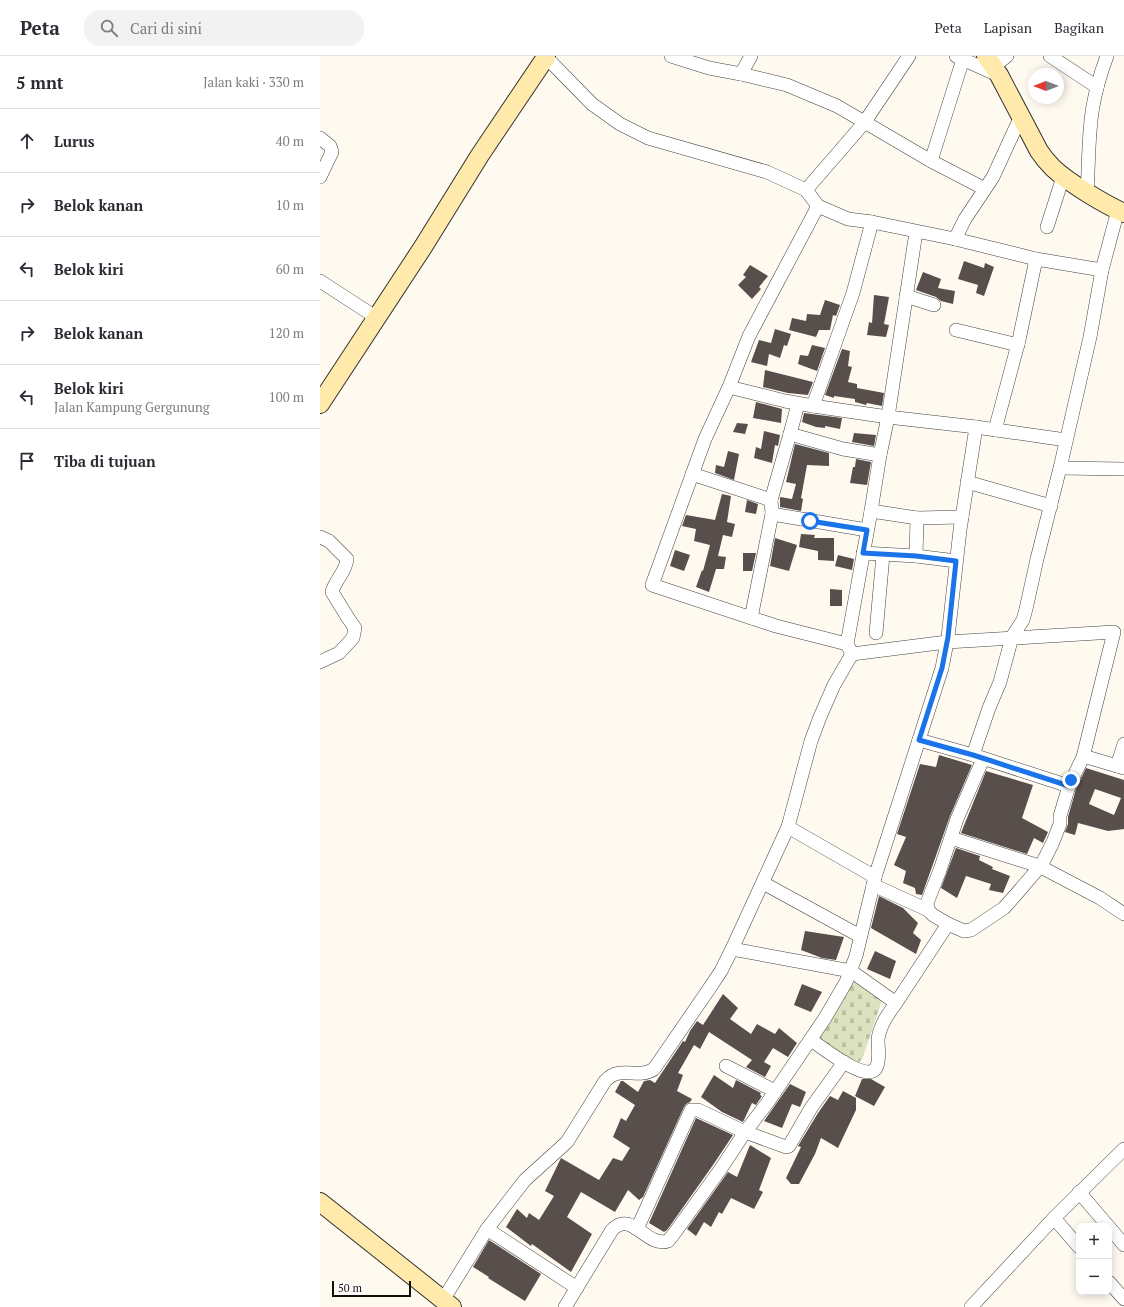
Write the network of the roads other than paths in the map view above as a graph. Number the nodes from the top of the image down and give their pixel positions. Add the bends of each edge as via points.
1 (671, 56) edge
2 (751, 56) edge
3 (909, 56) edge
4 (1050, 56) edge
5 (1107, 56) edge
6 (545, 57) edge
7 (960, 58) edge
8 (996, 64) edge
9 (741, 74) junction
10 (1097, 87) junction
11 (1021, 116) junction
12 (864, 123) junction
13 (320, 138) edge
14 (931, 161) junction
15 (320, 177) edge
16 (1064, 177) junction
17 (985, 189) junction
18 (806, 190) junction
19 (1087, 192) junction
20 (818, 206) junction
21 (1121, 211) edge
22 (872, 222) junction
23 (1047, 227) dead end
24 (916, 232) junction
25 (955, 239) junction
26 (1036, 259) junction
27 (1102, 270) junction
28 (320, 281) edge
29 (906, 296) junction
30 (934, 304) dead end
31 (377, 318) junction
32 (956, 330) dead end
33 (1018, 345) junction
34 (729, 387) junction
35 (320, 404) edge
36 (798, 404) junction
37 (813, 406) junction
38 (888, 416) junction
39 (976, 426) junction
40 (996, 430) junction
41 (790, 434) junction
42 (1066, 440) junction
43 (880, 455) junction
44 (1060, 468) junction
45 (1124, 469) edge
46 (692, 474) junction
47 (967, 482) junction
48 (771, 500) junction
49 (1051, 506) junction
50 (871, 511) junction
51 (772, 514) junction
52 (962, 517) junction
53 (917, 518) junction
54 (867, 530) junction
55 (320, 537) edge
56 (863, 553) junction
57 (883, 555) junction
58 (916, 556) junction
59 (956, 561) junction
60 (751, 618) junction
61 (876, 633) dead end
62 (1012, 637) junction
63 (947, 642) junction
64 (850, 649) junction
65 (320, 662) edge
66 (919, 740) junction
67 (1124, 744) edge
68 (978, 757) junction
69 (1083, 757) junction
70 (1120, 767) edge
71 (1069, 786) junction
72 (788, 827) junction
73 (951, 838) junction
74 (1039, 866) junction
75 (874, 881) junction
76 (762, 883) junction
77 (928, 910) junction
78 (1124, 914) edge
79 (948, 924) junction
80 (860, 936) junction
81 (732, 950) junction
82 (851, 971) junction
83 (896, 1004) junction
84 (810, 1040) junction
85 (844, 1062) junction
86 (726, 1066) dead end
87 (775, 1091) junction
88 (745, 1132) junction
89 (1124, 1149) edge
90 (1080, 1192) junction
91 (320, 1202) edge
92 (1054, 1218) junction
93 (1106, 1223) edge
94 (487, 1229) junction
95 (637, 1229) junction
96 (1112, 1230) edge
97 (1076, 1244) edge
98 (1124, 1245) edge
99 (1112, 1285) edge
100 (577, 1288) junction
101 (1124, 1299) edge
102 (448, 1303) edge
103 (565, 1307) edge
104 (971, 1307) edge

1 - 9 street
2 - 9 street
3 - 12 street
4 - 10 street
5 - 10 street
6 - 18 street via 592,104 620,124 648,138 767,172
6 - 31 street
7 - 8 street
7 - 14 street
8 - 11 street
9 - 12 street via 787,85 837,106
10 - 19 street via 1090,130
11 - 16 street via 1039,151
11 - 17 street
12 - 14 street
12 - 18 street
13 - 15 street via 330,146 332,152
14 - 17 street
16 - 19 street
16 - 23 street
17 - 25 street
18 - 20 street
19 - 21 street
20 - 22 street via 848,219
20 - 34 street via 749,336
21 - 27 street
22 - 24 street
22 - 37 street via 853,293
24 - 25 street
24 - 29 street
25 - 26 street
26 - 27 street
26 - 33 street
27 - 42 street via 1090,338
28 - 31 street
29 - 30 street
29 - 38 street
31 - 35 street
32 - 33 street
33 - 40 street
34 - 36 street
34 - 46 street
36 - 37 street
36 - 41 street
37 - 38 street
38 - 39 street
38 - 43 street
39 - 40 street
39 - 47 street
40 - 42 street
41 - 43 street via 843,450
41 - 48 street
42 - 44 street
43 - 50 street
44 - 45 street
44 - 49 street
46 - 48 street
46 - 60 street via 652,585
47 - 49 street
47 - 52 street
48 - 51 street
49 - 62 street via 1025,615
50 - 53 street
50 - 54 street
51 - 54 street
51 - 60 street
52 - 53 street
52 - 59 street
53 - 58 street
54 - 56 street
55 - 65 street via 329,541 347,559 346,567 334,584 332,592 355,628 353,638 339,654
56 - 57 street
56 - 64 street
57 - 58 street
57 - 61 street
58 - 59 street
59 - 63 street
60 - 64 street
62 - 63 street
62 - 68 street via 1000,682 989,708
62 - 69 street via 1114,632
63 - 64 street
63 - 66 street via 942,668
64 - 72 street via 811,741
66 - 68 street
66 - 75 street
67 - 70 street
68 - 71 street
68 - 73 street
69 - 70 street
69 - 71 street
71 - 74 street via 1058,829 1048,853
72 - 75 street
72 - 76 street
73 - 74 street
73 - 77 street via 927,901
74 - 78 street via 1100,898
74 - 79 street via 1004,908 971,930 964,931
75 - 77 street
75 - 80 street
76 - 80 street
76 - 81 street
77 - 79 street
79 - 83 street
80 - 82 street
81 - 82 street
81 - 94 street via 658,1065 646,1073 620,1072 610,1076 567,1142 525,1180
82 - 83 street
82 - 84 street via 837,1000
83 - 85 street via 880,1030 878,1066 875,1070 863,1072
84 - 85 street
84 - 87 street
85 - 88 street via 811,1108 789,1146 783,1147
86 - 87 street
87 - 88 street
88 - 95 street via 668,1241 653,1239
88 - 95 street via 698,1110 691,1110
89 - 90 street
90 - 92 street
90 - 93 street
91 - 102 street
92 - 97 street
92 - 104 street
94 - 100 street
94 - 102 street
95 - 100 street via 624,1223 616,1226
96 - 98 street
99 - 101 street
100 - 103 street

